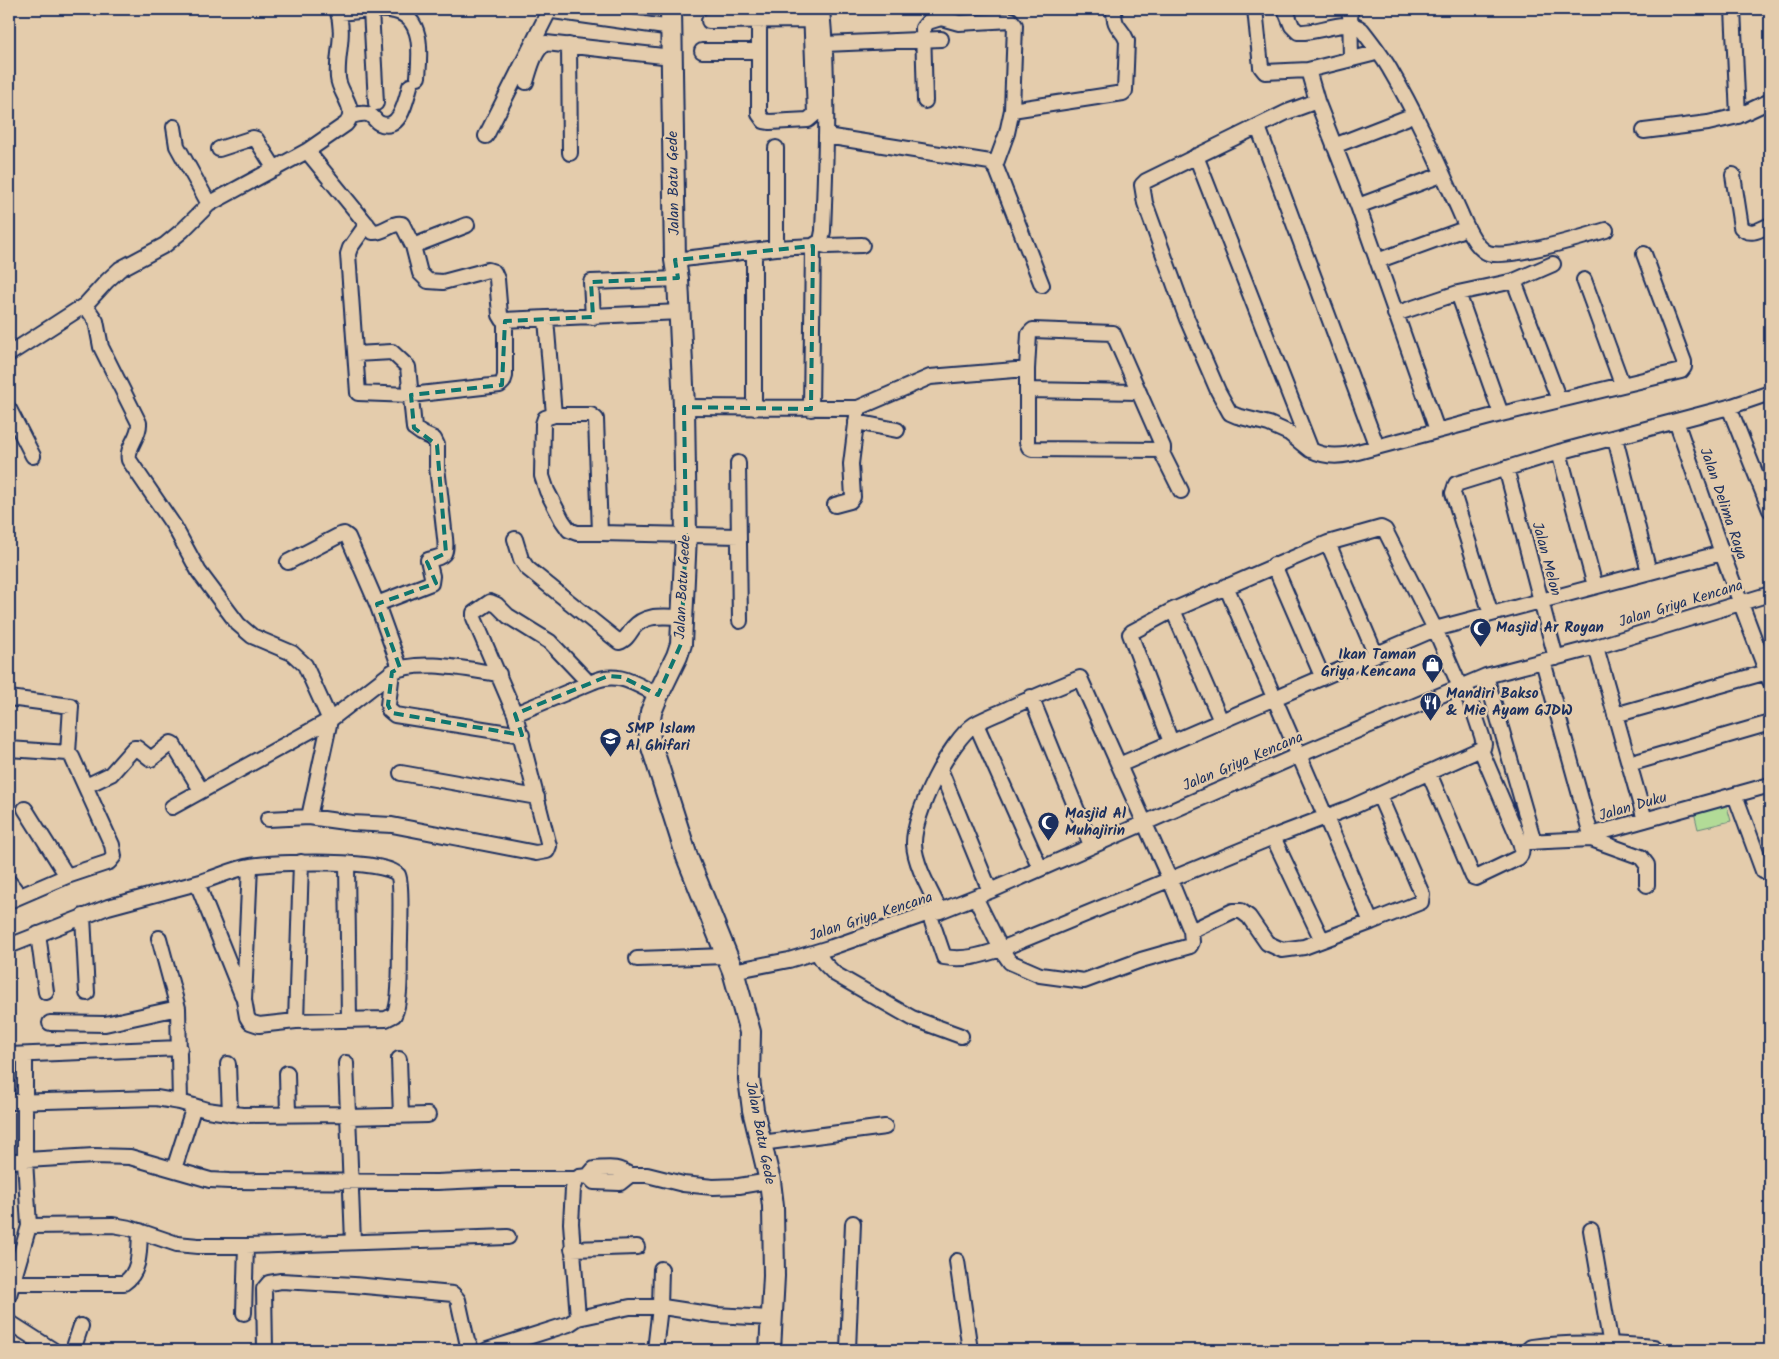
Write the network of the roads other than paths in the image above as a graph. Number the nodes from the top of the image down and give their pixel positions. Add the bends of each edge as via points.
1 (822, 9) edge
2 (1114, 9) edge
3 (1255, 9) edge
4 (1285, 9) edge
5 (1350, 9) edge
6 (1733, 9) edge
7 (371, 10) junction
8 (337, 11) edge
9 (544, 11) edge
10 (942, 13) edge
11 (811, 14) edge
12 (671, 18) edge
13 (759, 20) junction
14 (709, 21) dead end
15 (1349, 24) junction
16 (941, 39) dead end
17 (923, 40) junction
18 (825, 44) junction
19 (569, 45) junction
20 (702, 51) dead end
21 (759, 51) junction
22 (1372, 54) dead end
23 (672, 57) junction
24 (1351, 59) junction
25 (1308, 70) junction
26 (526, 82) dead end
27 (925, 101) dead end
28 (1317, 101) junction
29 (1770, 101) edge
30 (376, 103) dead end
31 (1012, 110) junction
32 (351, 116) junction
33 (1738, 116) junction
34 (1406, 118) dead end
35 (174, 127) dead end
36 (1258, 127) junction
37 (1644, 131) dead end
38 (486, 136) dead end
39 (826, 136) junction
40 (1334, 146) junction
41 (219, 148) dead end
42 (776, 148) dead end
43 (307, 151) junction
44 (570, 153) dead end
45 (1196, 156) junction
46 (995, 166) junction
47 (274, 170) junction
48 (1733, 175) dead end
49 (1436, 177) dead end
50 (208, 204) junction
51 (1358, 206) junction
52 (367, 224) junction
53 (1770, 224) edge
54 (467, 226) dead end
55 (1606, 230) dead end
56 (1458, 231) dead end
57 (862, 244) dead end
58 (815, 245) junction
59 (413, 246) junction
60 (776, 248) junction
61 (754, 251) junction
62 (1644, 254) dead end
63 (1377, 261) junction
64 (1553, 264) dead end
65 (677, 269) junction
66 (1584, 280) dead end
67 (1514, 281) junction
68 (1042, 285) dead end
69 (1458, 293) junction
70 (85, 305) junction
71 (680, 312) junction
72 (1395, 314) junction
73 (593, 317) junction
74 (546, 319) junction
75 (505, 321) junction
76 (9, 354) edge
77 (356, 354) junction
78 (1027, 369) junction
79 (1622, 384) junction
80 (1027, 390) junction
81 (1139, 392) junction
82 (1770, 392) edge
83 (411, 395) junction
84 (1559, 400) junction
85 (684, 407) junction
86 (1729, 407) junction
87 (754, 408) junction
88 (9, 409) edge
89 (811, 409) junction
90 (1501, 414) junction
91 (554, 415) junction
92 (857, 415) junction
93 (1676, 421) junction
94 (897, 430) dead end
95 (1437, 430) junction
96 (1615, 438) junction
97 (1377, 448) junction
98 (1311, 450) junction
99 (1161, 451) junction
100 (1559, 452) junction
101 (33, 456) dead end
102 (738, 463) dead end
103 (1506, 468) junction
104 (1181, 492) dead end
105 (835, 505) dead end
106 (1770, 510) edge
107 (600, 533) junction
108 (686, 535) junction
109 (739, 536) junction
110 (515, 540) dead end
111 (1328, 543) junction
112 (1722, 553) junction
113 (288, 562) dead end
114 (1274, 565) junction
115 (1649, 572) junction
116 (1226, 586) junction
117 (1595, 586) junction
118 (1770, 594) edge
119 (1540, 601) junction
120 (1742, 603) junction
121 (377, 604) junction
122 (1173, 610) junction
123 (1491, 614) junction
124 (682, 617) junction
125 (740, 621) dead end
126 (1435, 629) junction
127 (1596, 647) junction
128 (1376, 653) junction
129 (1550, 659) junction
130 (396, 670) junction
131 (499, 674) junction
132 (1322, 676) junction
133 (1486, 676) junction
134 (1768, 676) edge
135 (588, 683) junction
136 (1463, 686) junction
137 (658, 695) junction
138 (1032, 697) junction
139 (1274, 697) junction
140 (9, 698) edge
141 (515, 714) junction
142 (1615, 715) junction
143 (330, 720) junction
144 (1221, 721) junction
145 (1770, 722) edge
146 (976, 724) junction
147 (522, 735) junction
148 (1172, 742) junction
149 (9, 748) edge
150 (1480, 750) junction
151 (68, 753) junction
152 (1299, 755) junction
153 (1629, 764) junction
154 (1120, 765) junction
155 (940, 769) junction
156 (401, 773) dead end
157 (1429, 773) junction
158 (1770, 785) edge
159 (86, 786) junction
160 (201, 790) junction
161 (1735, 795) junction
162 (1379, 796) junction
163 (537, 797) junction
164 (172, 807) dead end
165 (25, 809) dead end
166 (308, 817) junction
167 (1326, 817) junction
168 (268, 819) dead end
169 (1644, 820) junction
170 (1144, 822) junction
171 (1273, 837) junction
172 (1591, 837) junction
173 (1527, 842) junction
174 (1091, 845) junction
175 (301, 862) junction
176 (348, 864) junction
177 (250, 866) junction
178 (1040, 868) junction
179 (1764, 871) dead end
180 (67, 876) junction
181 (1170, 880) junction
182 (9, 882) edge
183 (197, 883) junction
184 (1647, 884) dead end
185 (990, 891) junction
186 (974, 897) junction
187 (14, 898) edge
188 (934, 912) junction
189 (83, 916) junction
190 (1371, 922) junction
191 (1191, 931) junction
192 (38, 934) junction
193 (160, 938) dead end
194 (1322, 940) junction
195 (9, 946) edge
196 (1001, 949) junction
197 (817, 952) junction
198 (637, 959) dead end
199 (730, 964) junction
200 (46, 992) dead end
201 (87, 993) dead end
202 (244, 1000) junction
203 (178, 1008) junction
204 (349, 1020) junction
205 (296, 1021) junction
206 (50, 1023) dead end
207 (961, 1036) dead end
208 (180, 1048) junction
209 (9, 1055) edge
210 (25, 1055) junction
211 (400, 1059) dead end
212 (346, 1063) dead end
213 (228, 1064) dead end
214 (287, 1072) dead end
215 (26, 1101) junction
216 (9, 1102) edge
217 (187, 1104) junction
218 (230, 1114) junction
219 (288, 1115) junction
220 (348, 1115) junction
221 (428, 1115) dead end
222 (401, 1116) junction
223 (885, 1127) dead end
224 (761, 1143) junction
225 (25, 1160) junction
226 (9, 1161) edge
227 (174, 1169) junction
228 (582, 1177) junction
229 (351, 1181) junction
230 (770, 1181) junction
231 (853, 1223) dead end
232 (29, 1226) junction
233 (1591, 1230) dead end
234 (140, 1231) junction
235 (508, 1237) dead end
236 (353, 1242) junction
237 (246, 1246) junction
238 (637, 1247) dead end
239 (572, 1249) junction
240 (957, 1261) dead end
241 (661, 1269) dead end
242 (11, 1289) edge
243 (660, 1307) junction
244 (244, 1312) dead end
245 (578, 1318) junction
246 (772, 1318) junction
247 (9, 1322) edge
248 (81, 1326) dead end
249 (1597, 1348) edge
250 (53, 1350) edge
251 (73, 1350) edge
252 (265, 1350) edge
253 (472, 1350) edge
254 (487, 1350) edge
255 (655, 1350) edge
256 (770, 1350) edge
257 (848, 1350) edge
258 (970, 1350) edge
259 (1532, 1350) edge
260 (1652, 1350) edge

1 - 18 street
2 - 31 street via 1115,24 1126,41 1124,93
3 - 25 street via 1262,70
4 - 15 street via 1298,32
5 - 15 street
6 - 33 street
7 - 8 street
7 - 30 street
7 - 32 street via 395,10 409,18 416,29 420,51 414,82 402,112 394,122 380,124 370,115
8 - 32 street via 341,39 338,78
9 - 12 street
9 - 38 street
10 - 17 street via 925,23
10 - 31 street via 960,23 1014,22
11 - 13 street
11 - 21 street via 815,114 808,120 770,122 761,117
12 - 23 street, Jalan Batu Gede
13 - 14 street
13 - 21 street
15 - 24 street
15 - 55 street via 1362,30 1393,74 1466,226 1486,253 1498,256 1564,243
16 - 17 street
17 - 18 street
17 - 27 street
18 - 39 street
19 - 23 street
19 - 26 street via 546,43 542,46
19 - 44 street
20 - 21 street
22 - 24 street
23 - 65 street, Jalan Batu Gede
24 - 25 street
25 - 28 street
28 - 36 street
28 - 40 street
29 - 33 street
31 - 46 street
32 - 43 street via 346,124
33 - 37 street
34 - 40 street
35 - 50 street via 177,146
36 - 45 street
36 - 97 street
39 - 46 street via 985,160
39 - 58 street via 823,231 821,241
40 - 51 street
41 - 47 street via 256,139
42 - 60 street
43 - 47 street
43 - 52 street
45 - 98 street
45 - 98 street via 1142,185 1145,203 1187,319 1230,413 1289,433
46 - 68 street
47 - 50 street
48 - 53 street via 1741,227 1750,232
49 - 51 street
50 - 70 street via 165,244 120,269
51 - 63 street
52 - 59 street via 375,232 402,224
52 - 77 street via 348,254
54 - 59 street
56 - 63 street
57 - 58 street
58 - 60 street
58 - 89 street
59 - 75 street via 420,273 428,281 443,282 488,270 494,272 500,315
60 - 61 street
61 - 65 street
61 - 87 street
62 - 79 street via 1684,367 1682,371
63 - 72 street
64 - 67 street
65 - 71 street, Jalan Batu Gede
65 - 73 street via 591,282
66 - 79 street
67 - 69 street
67 - 84 street
69 - 72 street
69 - 90 street
70 - 76 street
70 - 143 street via 96,320 102,347 139,423 139,433 128,452 129,460 174,526 202,577 238,624 252,636 292,653 306,665
71 - 73 street
71 - 85 street, Jalan Batu Gede
72 - 95 street
73 - 74 street
74 - 75 street
74 - 91 street
75 - 83 street via 505,376 500,385
77 - 83 street via 392,352 408,367
77 - 83 street via 358,393
78 - 80 street
78 - 81 street via 1029,334 1033,330 1110,332
78 - 92 street via 930,377
79 - 84 street
80 - 81 street
80 - 99 street via 1027,442 1030,448
81 - 99 street via 1163,447
82 - 86 street
83 - 121 street via 414,428 434,439 438,445 437,467 446,550 440,557 428,560 431,583
84 - 90 street
85 - 87 street
85 - 108 street, Jalan Batu Gede
86 - 93 street
86 - 106 street
87 - 89 street
88 - 101 street
89 - 92 street
90 - 95 street
91 - 107 street via 591,415 596,419
91 - 107 street via 545,418 543,424 542,476 546,491 569,530
92 - 94 street
92 - 105 street via 851,458 852,499
93 - 96 street
93 - 112 street, Jalan Delima Raya
95 - 97 street
96 - 100 street
96 - 115 street
97 - 98 street via 1341,456 1318,454
99 - 104 street
100 - 103 street
100 - 117 street
102 - 109 street
103 - 119 street, Jalan Melon
103 - 123 street via 1459,483 1453,490
107 - 108 street
108 - 109 street
108 - 124 street, Jalan Batu Gede
109 - 125 street
110 - 124 street via 527,568 620,642 643,619 652,616
111 - 114 street
111 - 126 street via 1384,528
111 - 128 street
112 - 115 street
112 - 120 street, Jalan Delima Raya
113 - 121 street via 344,534
114 - 116 street
114 - 132 street
115 - 117 street
116 - 122 street
116 - 139 street
117 - 119 street
118 - 120 street, Jalan Griya Kencana
119 - 123 street
119 - 129 street, Jalan Melon
120 - 127 street, Jalan Griya Kencana
120 - 134 street, Jalan Delima Raya
121 - 130 street
122 - 144 street
122 - 148 street via 1130,634
123 - 126 street
124 - 137 street, Jalan Batu Gede via 678,656
126 - 128 street
126 - 136 street
127 - 129 street, Jalan Griya Kencana
127 - 142 street
128 - 132 street
129 - 133 street, Jalan Griya Kencana
129 - 172 street, Jalan Duku
130 - 131 street via 430,665
130 - 143 street
130 - 147 street via 388,705 395,715
131 - 135 street via 473,616 490,602 550,642
131 - 141 street
132 - 139 street
133 - 136 street, Jalan Griya Kencana
133 - 173 street
134 - 142 street
135 - 137 street via 608,676 622,677
135 - 141 street
136 - 150 street via 1484,741
136 - 152 street, Jalan Griya Kencana
137 - 199 street, Jalan Batu Gede via 650,720 652,746 687,857
138 - 146 street
138 - 154 street via 1080,678
138 - 174 street
139 - 144 street
139 - 152 street
140 - 151 street via 71,706
141 - 147 street
142 - 153 street
143 - 160 street
143 - 166 street
144 - 148 street
145 - 153 street
146 - 155 street
146 - 178 street
147 - 163 street
148 - 154 street
149 - 151 street
150 - 157 street
150 - 173 street
151 - 159 street
152 - 167 street
152 - 170 street, Jalan Griya Kencana
153 - 169 street
154 - 170 street
155 - 185 street
155 - 188 street via 921,808 914,844
156 - 163 street
157 - 162 street
157 - 173 street via 1474,878 1518,858
158 - 161 street, Jalan Duku
159 - 160 street via 111,774 134,748 151,759 171,743
159 - 180 street via 114,856 109,862
160 - 164 street
161 - 169 street, Jalan Duku
161 - 179 street
162 - 167 street
162 - 190 street via 1422,899
163 - 166 street via 549,846 547,851 540,853 392,825
165 - 180 street
166 - 168 street
167 - 171 street
167 - 190 street
169 - 172 street, Jalan Duku
170 - 174 street, Jalan Griya Kencana
170 - 181 street
171 - 181 street
171 - 194 street
172 - 173 street
172 - 184 street via 1641,858 1647,865
174 - 178 street, Jalan Griya Kencana
175 - 176 street
175 - 177 street
175 - 205 street
176 - 204 street
176 - 204 street via 389,870 400,879 396,1010 386,1019
177 - 183 street
177 - 202 street
178 - 185 street, Jalan Griya Kencana
180 - 187 street
181 - 191 street
181 - 196 street
182 - 187 street
183 - 189 street
183 - 202 street
185 - 186 street, Jalan Griya Kencana
186 - 188 street, Jalan Griya Kencana
186 - 196 street
188 - 196 street via 944,957 974,958
188 - 197 street, Jalan Griya Kencana
189 - 192 street
189 - 201 street
190 - 194 street
191 - 194 street via 1237,910 1246,913 1267,943 1275,948 1290,950
191 - 196 street via 1190,946 1084,981 1040,976 1010,962
192 - 195 street
192 - 200 street
193 - 203 street
197 - 199 street, Jalan Griya Kencana via 789,960
197 - 207 street via 835,974 850,983 912,1018
198 - 199 street, Jalan Griya Kencana
199 - 224 street, Jalan Batu Gede via 750,1032 749,1079
202 - 205 street via 247,1017 253,1024
203 - 206 street via 105,1024
203 - 208 street
204 - 205 street
208 - 210 street
208 - 217 street
209 - 210 street
210 - 215 street
211 - 222 street
212 - 220 street
213 - 218 street
214 - 219 street
215 - 216 street
215 - 217 street via 156,1098
215 - 225 street
217 - 218 street
217 - 227 street
218 - 219 street
219 - 220 street
220 - 222 street
220 - 229 street
221 - 222 street
223 - 224 street
224 - 230 street, Jalan Batu Gede
225 - 226 street
225 - 227 street via 130,1157
225 - 232 street
227 - 229 street via 210,1180
228 - 229 street
228 - 230 street via 594,1169 620,1168 630,1176 647,1175 712,1187
228 - 239 street via 573,1189
229 - 236 street
230 - 246 street, Jalan Batu Gede via 774,1248
231 - 257 street
232 - 234 street via 113,1225
232 - 242 street
233 - 249 street
234 - 237 street via 177,1244
234 - 242 street via 136,1269 124,1283
235 - 236 street
236 - 237 street
237 - 244 street
238 - 239 street
239 - 245 street
240 - 258 street
241 - 243 street
243 - 245 street via 630,1307
243 - 246 street via 715,1316
243 - 255 street
245 - 254 street via 569,1324
246 - 256 street, Jalan Batu Gede
247 - 250 street
248 - 251 street
249 - 259 street via 1563,1346
249 - 260 street
252 - 253 street via 264,1289 269,1283 281,1281 453,1294 458,1300

